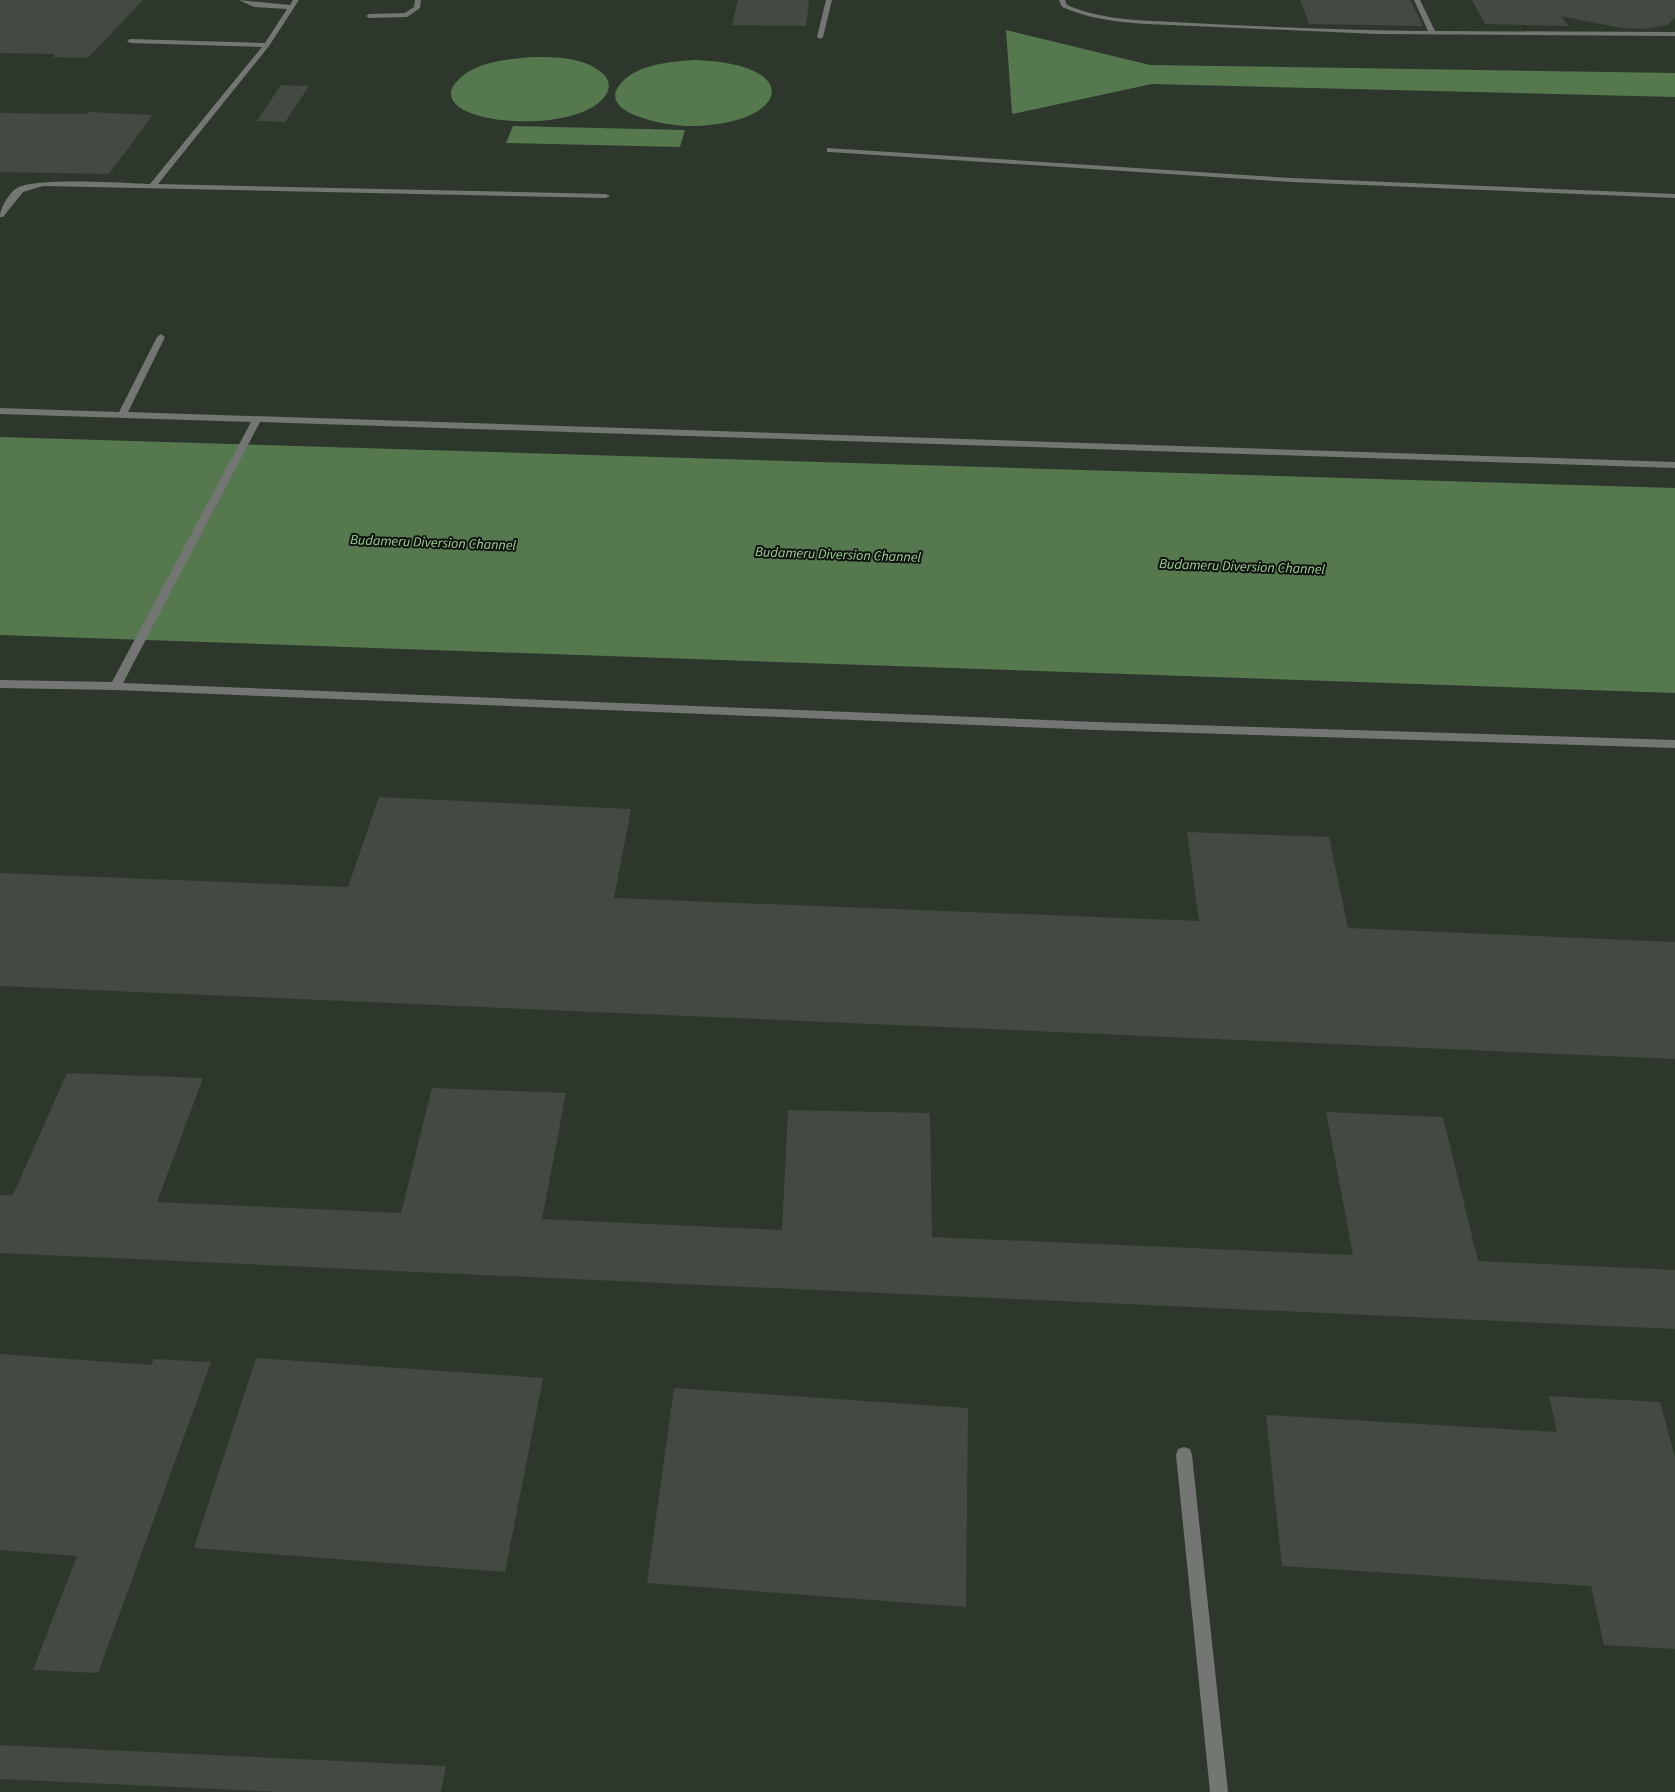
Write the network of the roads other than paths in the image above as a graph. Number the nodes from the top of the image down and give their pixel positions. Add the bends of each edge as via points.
1 (242, 0) edge
2 (296, 0) edge
3 (418, 0) edge
4 (829, 0) edge
5 (1062, 0) edge
6 (1416, 0) edge
7 (291, 7) junction
8 (369, 16) dead end
9 (1432, 32) junction
10 (1675, 34) edge
11 (820, 38) dead end
12 (130, 40) dead end
13 (267, 46) junction
14 (830, 150) dead end
15 (152, 186) junction
16 (606, 196) dead end
17 (1675, 196) edge
18 (0, 215) edge
19 (161, 337) dead end
20 (0, 411) edge
21 (122, 414) junction
22 (258, 419) junction
23 (1675, 465) edge
24 (0, 684) edge
25 (116, 686) junction
26 (1675, 744) edge
27 (1184, 1455) dead end
28 (1219, 1792) edge

1 - 7 lane via 254,5
2 - 7 lane
3 - 8 lane via 417,8 406,15
4 - 11 lane
5 - 9 lane via 1070,9 1106,18 1258,28
6 - 9 lane
7 - 13 lane
9 - 10 lane
12 - 13 lane
13 - 15 lane
14 - 17 lane via 1291,180
15 - 16 lane
15 - 18 lane via 31,185 20,190
19 - 21 lane
20 - 21 lane
21 - 22 lane
22 - 23 lane
22 - 25 lane
24 - 25 lane
25 - 26 lane via 1086,726
27 - 28 lane

